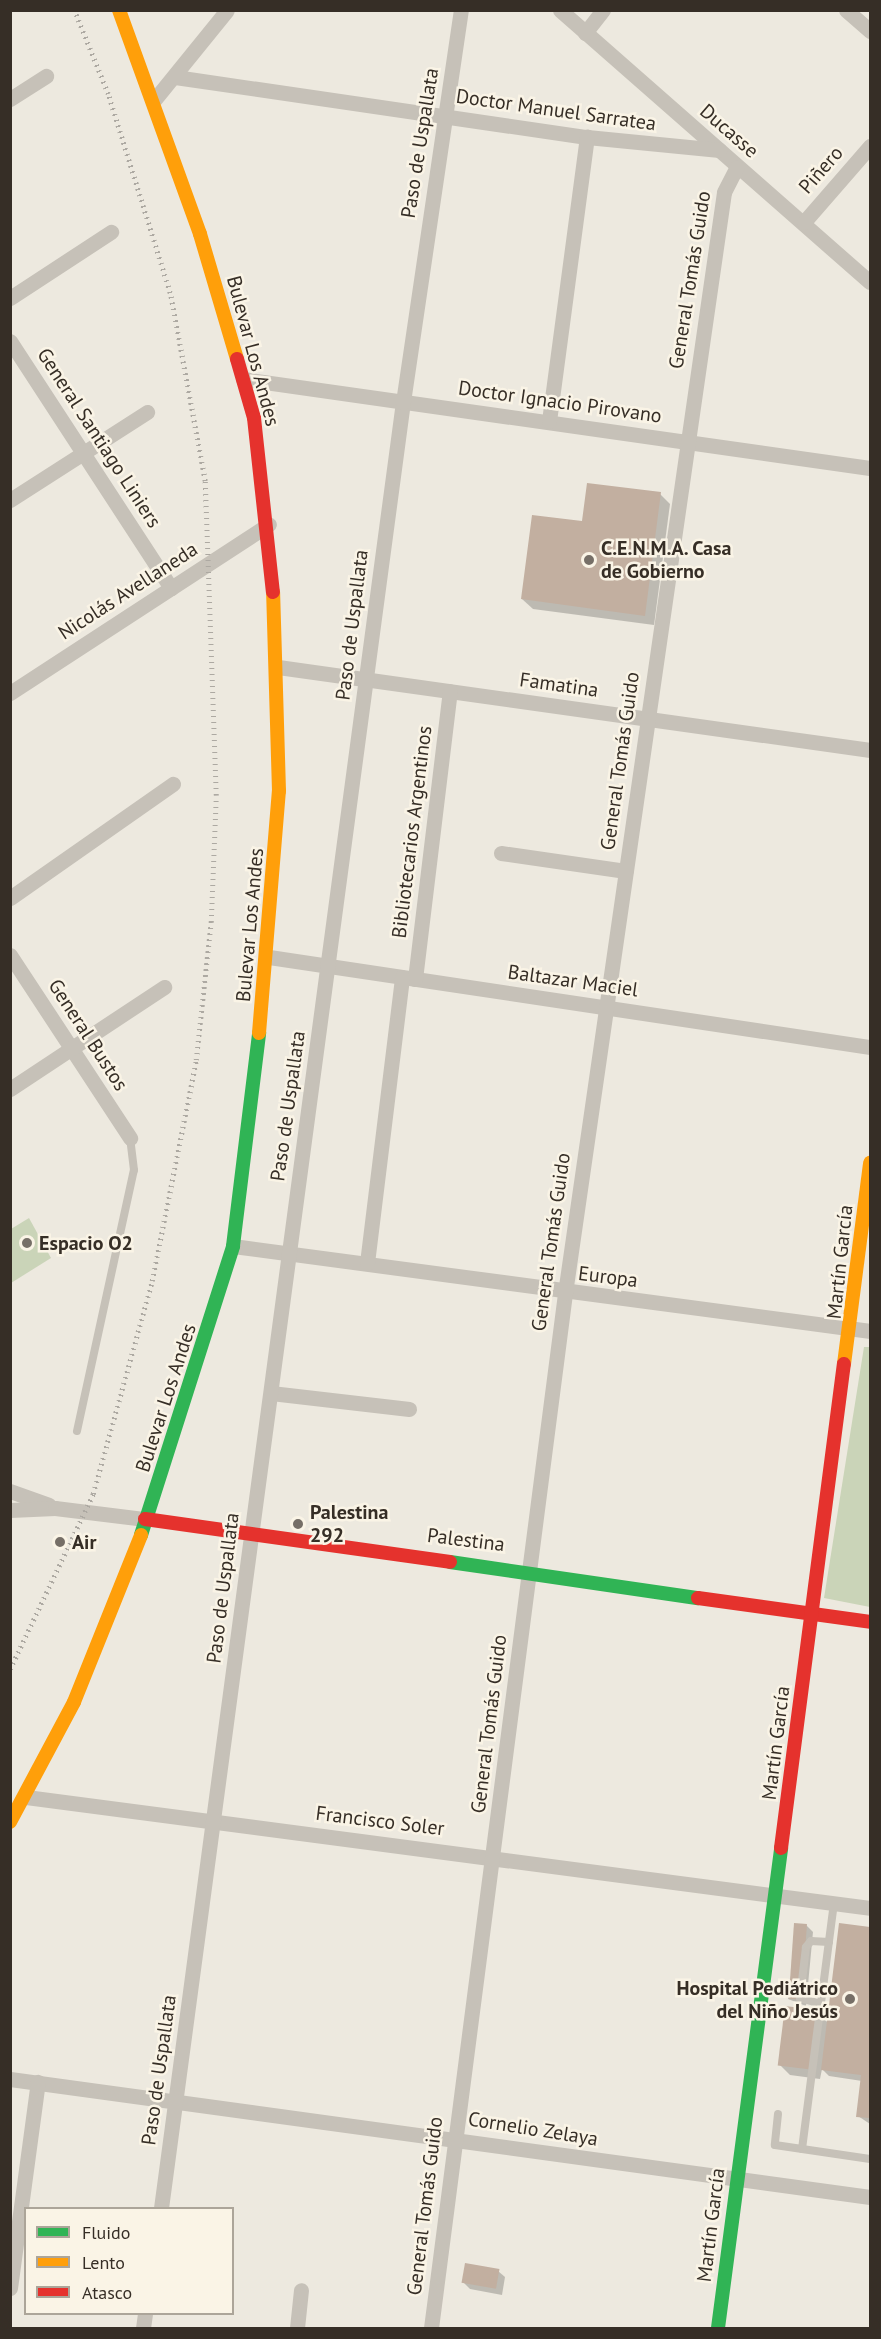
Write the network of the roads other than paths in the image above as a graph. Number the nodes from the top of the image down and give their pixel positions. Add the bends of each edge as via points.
1 (119, 10) edge
2 (227, 10) edge
3 (461, 10) edge
4 (560, 10) edge
5 (603, 10) edge
6 (846, 10) edge
7 (870, 31) edge
8 (585, 33) junction
9 (46, 76) dead end
10 (175, 77) junction
11 (10, 99) edge
12 (155, 99) junction
13 (445, 116) junction
14 (586, 137) junction
15 (870, 146) edge
16 (718, 150) junction
17 (737, 167) junction
18 (804, 222) junction
19 (111, 232) dead end
20 (870, 282) edge
21 (10, 298) edge
22 (10, 341) edge
23 (243, 379) junction
24 (403, 402) junction
25 (147, 412) dead end
26 (549, 421) junction
27 (687, 441) junction
28 (83, 452) junction
29 (870, 468) edge
30 (10, 500) edge
31 (269, 524) junction
32 (171, 588) junction
33 (278, 667) junction
34 (366, 679) junction
35 (450, 691) junction
36 (10, 693) edge
37 (646, 719) junction
38 (870, 750) edge
39 (173, 784) dead end
40 (501, 853) dead end
41 (626, 871) junction
42 (10, 898) edge
43 (10, 955) edge
44 (269, 957) junction
45 (328, 967) junction
46 (409, 978) junction
47 (164, 987) dead end
48 (607, 1007) junction
49 (870, 1047) edge
50 (73, 1049) junction
51 (10, 1089) edge
52 (129, 1138) joint
53 (870, 1163) edge
54 (233, 1246) junction
55 (288, 1254) junction
56 (367, 1263) junction
57 (565, 1293) junction
58 (853, 1329) junction
59 (870, 1331) edge
60 (271, 1393) junction
61 (409, 1409) dead end
62 (77, 1431) dead end
63 (10, 1491) edge
64 (55, 1508) junction
65 (10, 1510) edge
66 (145, 1519) junction
67 (250, 1533) junction
68 (530, 1570) junction
69 (812, 1614) junction
70 (870, 1622) edge
71 (26, 1797) junction
72 (215, 1821) junction
73 (10, 1822) edge
74 (493, 1857) junction
75 (776, 1896) junction
76 (834, 1903) junction
77 (870, 1908) edge
78 (829, 1942) junction
79 (821, 2004) junction
80 (10, 2079) edge
81 (38, 2082) junction
82 (177, 2101) junction
83 (778, 2114) dead end
84 (455, 2138) junction
85 (802, 2149) junction
86 (870, 2159) edge
87 (735, 2181) junction
88 (870, 2197) edge
89 (161, 2207) edge
90 (10, 2288) edge
91 (301, 2290) dead end
92 (297, 2328) edge
93 (431, 2328) edge
94 (718, 2328) edge

1 - 12 main road, Bulevar Los Andes
2 - 10 street
3 - 13 street, Paso de Uspallata
4 - 8 street, Ducasse
5 - 8 street
6 - 7 street
8 - 16 street, Ducasse
9 - 11 street
10 - 12 street
10 - 13 street, Doctor Manuel Sarratea
12 - 23 main road, Bulevar Los Andes
13 - 14 street, Doctor Manuel Sarratea
13 - 24 street, Paso de Uspallata
14 - 16 street, Doctor Manuel Sarratea
14 - 26 street
15 - 18 street, Piñero
16 - 17 street, Ducasse
17 - 18 street, Ducasse
17 - 27 street, General Tomás Guido via 724,192
18 - 20 street, Ducasse
19 - 21 street
22 - 28 street, General Santiago Liniers
23 - 24 street, Doctor Ignacio Pirovano
23 - 31 main road, Bulevar Los Andes
24 - 26 street, Doctor Ignacio Pirovano
24 - 34 street, Paso de Uspallata
25 - 28 street
26 - 27 street, Doctor Ignacio Pirovano
27 - 29 street, Doctor Ignacio Pirovano
27 - 37 street, General Tomás Guido
28 - 30 street
28 - 32 street, General Santiago Liniers
31 - 32 street, Nicolás Avellaneda
31 - 33 main road, Bulevar Los Andes
32 - 36 street, Nicolás Avellaneda
33 - 34 street, Famatina
33 - 44 main road, Bulevar Los Andes via 279,791
34 - 35 street, Famatina
34 - 45 street, Paso de Uspallata
35 - 37 street, Famatina
35 - 46 street, Bibliotecarios Argentinos
37 - 38 street, Famatina
37 - 41 street, General Tomás Guido
39 - 42 street
40 - 41 street
41 - 48 street, General Tomás Guido
43 - 50 street, General Bustos
44 - 45 street, Baltazar Maciel
44 - 54 main road, Bulevar Los Andes
45 - 46 street, Baltazar Maciel
45 - 55 street, Paso de Uspallata
46 - 48 street, Baltazar Maciel
46 - 56 street, Bibliotecarios Argentinos
47 - 50 street
48 - 49 street, Baltazar Maciel
48 - 57 street, General Tomás Guido
50 - 51 street
50 - 52 street, General Bustos
52 - 62 lane via 134,1170
53 - 58 main road, Martín García
54 - 55 street, Europa
54 - 66 main road, Bulevar Los Andes
55 - 56 street, Europa
55 - 60 street, Paso de Uspallata
56 - 57 street, Europa
57 - 58 street, Europa
57 - 68 street, General Tomás Guido
58 - 59 street, Europa
58 - 69 main road, Martín García
60 - 61 street
60 - 67 street, Paso de Uspallata
63 - 64 street
64 - 65 street
64 - 66 street, Palestina
66 - 67 main road, Palestina
66 - 71 main road, Bulevar Los Andes via 99,1644
67 - 68 main road, Palestina
67 - 72 street, Paso de Uspallata
68 - 69 main road, Palestina
68 - 74 street, General Tomás Guido
69 - 70 main road, Palestina
69 - 75 main road, Martín García
71 - 72 street, Francisco Soler
71 - 73 main road, Bulevar Los Andes
72 - 74 street, Francisco Soler
72 - 82 street, Paso de Uspallata
74 - 75 street, Francisco Soler
74 - 84 street, General Tomás Guido
75 - 76 street, Francisco Soler
75 - 87 main road, Martín García
76 - 77 street, Francisco Soler
76 - 78 lane
78 - 79 lane
78 - 79 lane via 811,1941 806,1947 800,1998
79 - 85 lane
80 - 81 street, Cornelio Zelaya
81 - 82 street, Cornelio Zelaya
81 - 90 street
82 - 84 street, Cornelio Zelaya
82 - 89 street, Paso de Uspallata
83 - 85 lane via 775,2145
84 - 87 street, Cornelio Zelaya
84 - 93 street, General Tomás Guido
85 - 86 lane
87 - 88 street, Cornelio Zelaya
87 - 94 main road, Martín García
91 - 92 street

